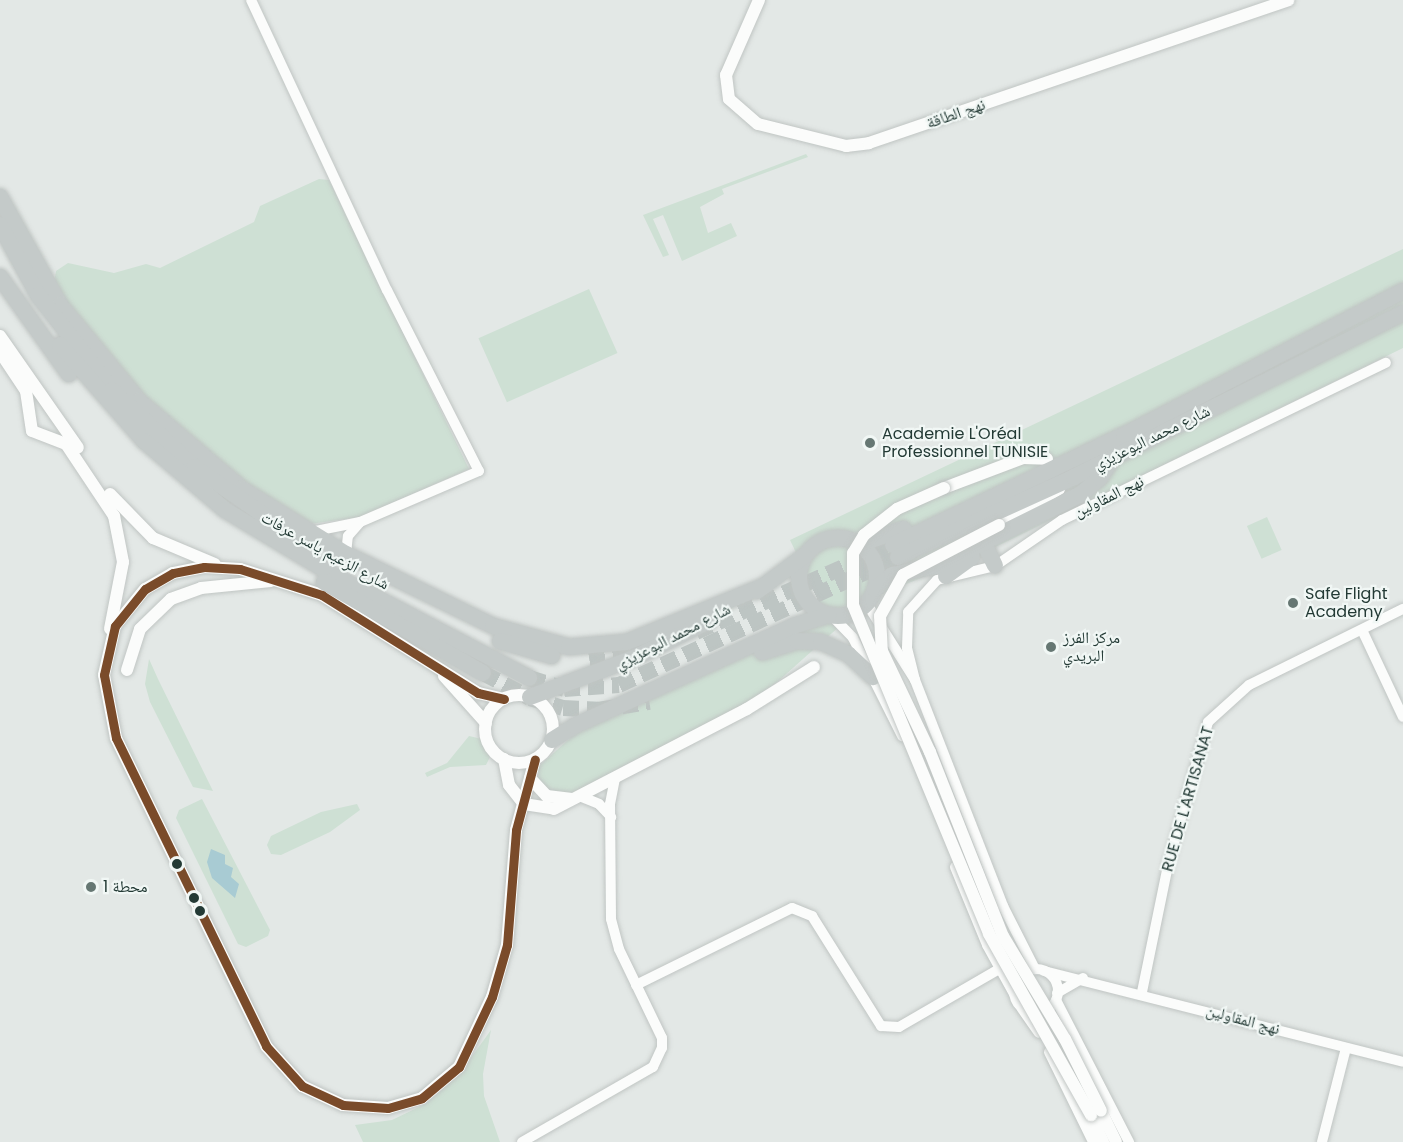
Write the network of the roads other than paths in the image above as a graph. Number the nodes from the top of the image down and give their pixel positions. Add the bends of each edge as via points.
1 (251, 0) edge
2 (759, 0) edge
3 (1288, 0) edge
4 (0, 197) edge
5 (0, 225) edge
6 (0, 248) edge
7 (0, 277) edge
8 (1403, 291) edge
9 (1403, 313) edge
10 (0, 336) edge
11 (0, 352) edge
12 (1386, 363) dead end
13 (103, 399) junction
14 (1124, 435) junction
15 (1114, 457) junction
16 (1047, 459) junction
17 (165, 461) junction
18 (1074, 477) junction
19 (360, 522) junction
20 (308, 533) junction
21 (984, 543) junction
22 (860, 544) junction
23 (346, 554) junction
24 (804, 556) junction
25 (996, 566) junction
26 (225, 568) junction
27 (946, 576) junction
28 (278, 580) junction
29 (766, 585) junction
30 (871, 596) junction
31 (1403, 609) edge
32 (830, 615) junction
33 (1362, 630) junction
34 (109, 641) junction
35 (589, 658) tunnel mouth
36 (814, 667) dead end
37 (127, 670) dead end
38 (440, 671) junction
39 (483, 673) tunnel mouth
40 (873, 677) junction
41 (529, 678) tunnel mouth
42 (915, 680) junction
43 (530, 697) junction
44 (504, 699) junction
45 (649, 702) tunnel mouth
46 (1403, 717) edge
47 (486, 723) junction
48 (552, 740) junction
49 (504, 759) junction
50 (535, 759) junction
51 (530, 778) junction
52 (615, 779) junction
53 (582, 797) junction
54 (524, 804) junction
55 (611, 817) junction
56 (999, 969) junction
57 (1040, 970) junction
58 (1083, 977) junction
59 (636, 985) junction
60 (1142, 992) junction
61 (1014, 994) junction
62 (1057, 996) junction
63 (1022, 1009) junction
64 (1346, 1048) junction
65 (1403, 1062) edge
66 (1096, 1113) junction
67 (522, 1142) edge
68 (1093, 1142) edge
69 (1103, 1142) edge
70 (1116, 1142) edge
71 (1129, 1142) edge
72 (1322, 1142) edge

1 - 19 street via 387,290 479,471
2 - 3 street, نهج الطاقة via 726,75 729,99 758,124 846,146 869,143
4 - 20 highway via 53,295 129,390 206,461
5 - 35 highway, شارع الزعيم ياسر عرفات via 32,285 92,368 160,437 236,498 320,552 489,636 526,651
6 - 13 highway, شارع الزعيم ياسر عرفات via 57,341
7 - 13 highway via 64,368
8 - 14 highway, شارع محمد البوعزيزي
9 - 15 highway, شارع محمد البوعزيزي
10 - 26 street via 129,518 161,543
11 - 34 street via 26,391 32,431 66,444 114,516 123,562
12 - 25 street, نهج المقاولين via 1062,520
13 - 17 highway, شارع الزعيم ياسر عرفات
14 - 16 highway, شارع محمد البوعزيزي
14 - 18 highway, شارع محمد البوعزيزي via 895,551
15 - 18 highway, شارع محمد البوعزيزي
15 - 21 highway via 1100,478 1081,494
16 - 22 highway, شارع محمد البوعزيزي via 888,536
16 - 66 street, bridge via 1023,458 897,509 864,535 853,553 853,605 989,934
17 - 39 highway via 196,497 252,539
17 - 41 highway, شارع الزعيم ياسر عرفات via 264,535
18 - 66 street, bridge via 999,525 903,575 880,616 881,647 930,752 1003,936 1065,1039
19 - 20 street
19 - 23 street via 348,536
20 - 23 highway
21 - 25 highway
21 - 27 highway
21 - 30 highway via 936,566 892,575
22 - 24 highway via 830,538
22 - 30 highway via 875,564
23 - 29 highway via 493,626 569,647 627,642
24 - 29 highway, شارع محمد البوعزيزي
24 - 32 highway via 799,574 801,592 812,606
25 - 27 street, نهج المقاولين
26 - 28 street
26 - 34 street via 188,569 159,580 134,600
27 - 42 street, نهج المقاولين via 925,588 908,612 907,648
28 - 37 street via 201,588 171,599 140,629
28 - 38 street via 347,608
29 - 43 highway, شارع محمد البوعزيزي via 726,612 634,658
30 - 32 highway via 847,615
30 - 42 street
31 - 33 street, RUE DE L'ARTISANAT
32 - 40 street via 853,638
32 - 48 highway via 678,678
33 - 46 street
33 - 60 street, RUE DE L'ARTISANAT via 1249,685 1208,722 1170,861
34 - 54 street via 105,697 116,738 240,995 278,1063 321,1097 376,1109 411,1103 432,1092 465,1057 495,987 512,918 515,844
36 - 52 street via 747,709
38 - 44 street via 478,693
38 - 47 street
40 - 45 highway via 833,645 797,641
40 - 56 street via 916,768
42 - 57 street via 1003,906
43 - 44 street
43 - 48 street via 550,714
44 - 47 street via 492,709
47 - 49 street via 491,747
48 - 50 street
49 - 50 street via 519,763
49 - 54 street via 508,786
50 - 51 street
51 - 53 street via 547,796
51 - 54 street
52 - 53 street
52 - 55 street
53 - 54 street via 554,809
53 - 55 street via 599,804
55 - 59 street via 611,919
56 - 59 street via 899,1027 881,1026 812,916 792,908
56 - 61 street
57 - 58 street, نهج المقاولين
57 - 61 street via 1019,977
57 - 62 street via 1054,980
58 - 60 street, نهج المقاولين
58 - 62 street
59 - 67 street via 662,1038 653,1067
60 - 64 street, نهج المقاولين
61 - 63 street
62 - 63 street via 1041,1012
62 - 71 street
63 - 68 street via 1047,1047
64 - 65 street, نهج المقاولين
64 - 72 street
66 - 69 street
66 - 70 street

